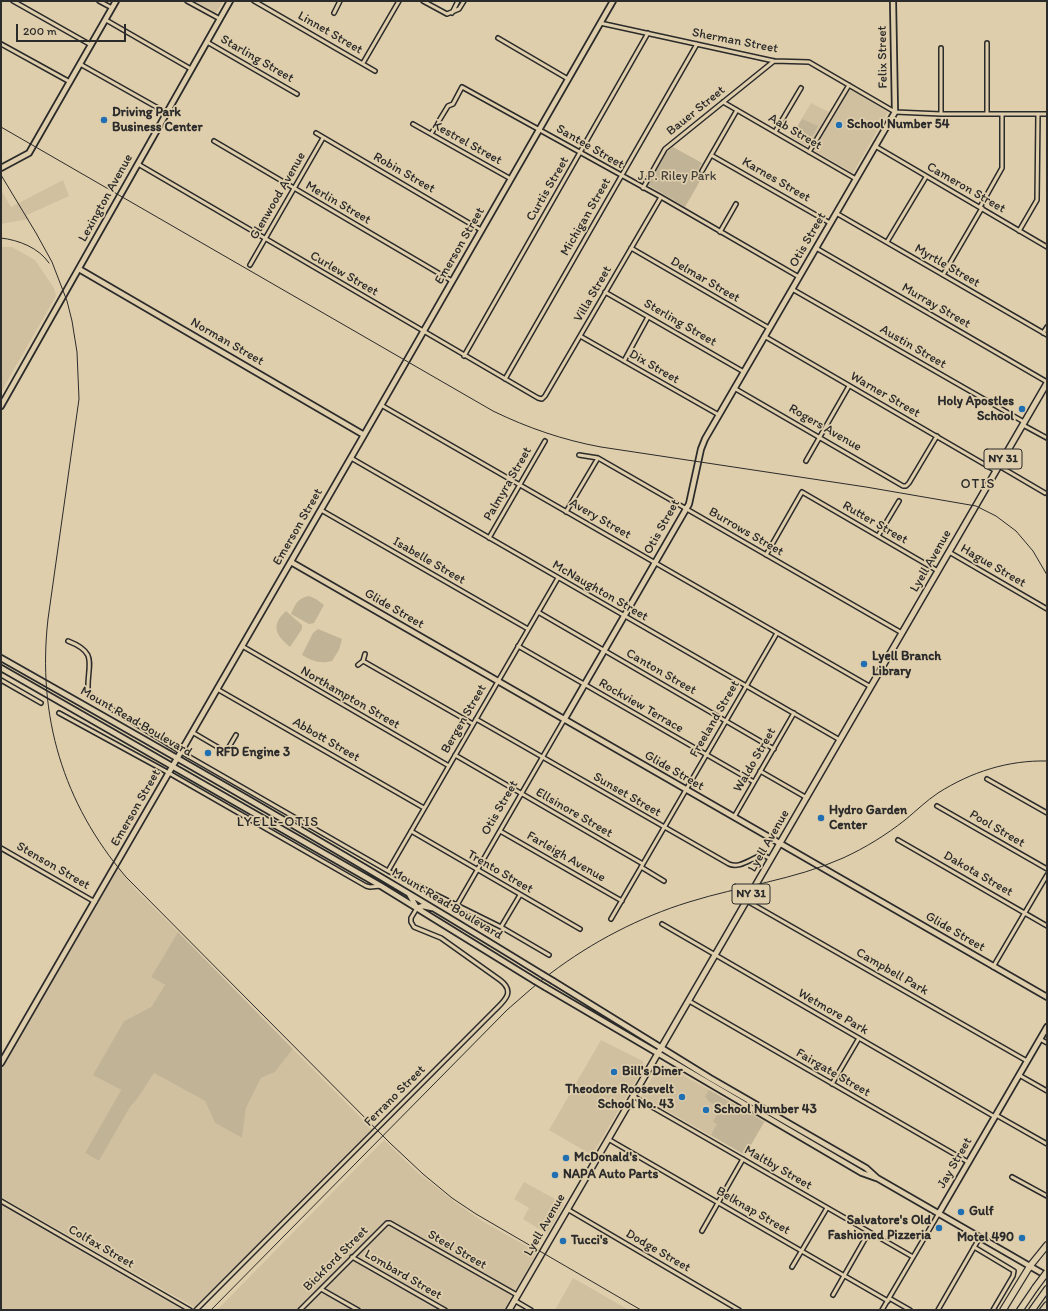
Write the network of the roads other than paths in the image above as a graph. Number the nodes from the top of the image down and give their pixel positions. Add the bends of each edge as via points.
1 (13, 1) edge
2 (99, 1) edge
3 (116, 1) edge
4 (187, 1) edge
5 (230, 1) edge
6 (254, 1) edge
7 (340, 1) edge
8 (399, 1) edge
9 (423, 1) edge
10 (458, 1) edge
11 (464, 1) edge
12 (613, 1) edge
13 (893, 1) edge
14 (112, 8) junction
15 (334, 12) dead end
16 (452, 13) junction
17 (220, 19) junction
18 (106, 20) junction
19 (600, 23) junction
20 (648, 33) junction
21 (498, 38) dead end
22 (207, 42) junction
23 (987, 43) dead end
24 (1, 44) edge
25 (697, 44) junction
26 (91, 45) junction
27 (941, 48) dead end
28 (774, 61) junction
29 (363, 63) junction
30 (80, 64) junction
31 (192, 69) junction
32 (375, 71) dead end
33 (568, 79) junction
34 (70, 82) junction
35 (849, 84) junction
36 (801, 88) dead end
37 (297, 94) dead end
38 (724, 102) junction
39 (737, 110) junction
40 (895, 112) junction
41 (167, 113) junction
42 (941, 114) junction
43 (987, 114) junction
44 (1002, 114) junction
45 (1038, 114) junction
46 (1047, 114) edge
47 (413, 124) dead end
48 (539, 129) junction
49 (775, 132) junction
50 (316, 134) dead end
51 (431, 134) junction
52 (323, 138) junction
53 (214, 142) dead end
54 (875, 146) junction
55 (580, 152) junction
56 (809, 152) junction
57 (711, 154) junction
58 (138, 164) junction
59 (1, 168) edge
60 (702, 171) dead end
61 (621, 176) junction
62 (926, 177) junction
63 (511, 179) junction
64 (856, 179) junction
65 (294, 188) junction
66 (643, 188) junction
67 (661, 197) junction
68 (736, 204) dead end
69 (981, 208) junction
70 (836, 213) junction
71 (830, 223) junction
72 (482, 230) junction
73 (1019, 231) junction
74 (720, 232) junction
75 (265, 240) junction
76 (887, 242) junction
77 (1047, 247) edge
78 (631, 248) junction
79 (816, 248) junction
80 (250, 265) dead end
81 (80, 269) junction
82 (943, 275) junction
83 (799, 277) junction
84 (452, 281) junction
85 (792, 289) junction
86 (606, 292) junction
87 (648, 317) junction
88 (1047, 327) edge
89 (769, 328) junction
90 (423, 332) junction
91 (1043, 333) junction
92 (1047, 335) edge
93 (580, 336) junction
94 (764, 336) junction
95 (464, 356) junction
96 (624, 361) junction
97 (744, 372) junction
98 (505, 379) junction
99 (1047, 382) edge
100 (849, 386) junction
101 (734, 388) junction
102 (542, 399) joint
103 (381, 405) junction
104 (1, 406) edge
105 (718, 415) junction
106 (1024, 423) junction
107 (364, 435) junction
108 (937, 436) junction
109 (820, 437) junction
110 (1047, 438) edge
111 (545, 441) dead end
112 (579, 454) dead end
113 (351, 458) junction
114 (598, 458) junction
115 (806, 461) dead end
116 (998, 468) junction
117 (519, 485) junction
118 (1045, 494) dead end
119 (899, 501) dead end
120 (686, 509) junction
121 (321, 510) junction
122 (566, 512) junction
123 (878, 536) junction
124 (489, 538) junction
125 (949, 552) junction
126 (766, 555) junction
127 (291, 562) junction
128 (655, 562) junction
129 (938, 571) junction
130 (558, 578) junction
131 (1047, 609) edge
132 (538, 612) junction
133 (624, 616) junction
134 (528, 629) junction
135 (777, 633) junction
136 (902, 633) junction
137 (68, 641) dead end
138 (242, 646) junction
139 (518, 646) junction
140 (604, 651) junction
141 (365, 654) dead end
142 (1, 658) edge
143 (363, 661) junction
144 (358, 665) dead end
145 (1, 668) edge
146 (1, 680) edge
147 (498, 681) junction
148 (584, 685) junction
149 (746, 686) junction
150 (871, 687) junction
151 (217, 689) junction
152 (41, 703) dead end
153 (59, 713) dead end
154 (794, 713) junction
155 (476, 719) junction
156 (564, 720) junction
157 (726, 721) junction
158 (473, 724) junction
159 (192, 732) junction
160 (236, 735) dead end
161 (840, 740) junction
162 (774, 748) junction
163 (181, 752) junction
164 (455, 755) junction
165 (706, 755) junction
166 (177, 758) junction
167 (542, 758) junction
168 (172, 766) junction
169 (449, 766) junction
170 (760, 771) junction
171 (169, 773) junction
172 (987, 779) dead end
173 (754, 782) junction
174 (686, 790) junction
175 (521, 794) junction
176 (806, 798) junction
177 (937, 806) dead end
178 (424, 808) junction
179 (1047, 813) edge
180 (734, 817) junction
181 (664, 827) junction
182 (411, 831) junction
183 (500, 831) junction
184 (898, 840) dead end
185 (780, 844) junction
186 (1, 848) edge
187 (771, 859) junction
188 (642, 865) junction
189 (1047, 869) edge
190 (477, 870) junction
191 (388, 871) junction
192 (1047, 875) edge
193 (664, 881) dead end
194 (381, 886) junction
195 (408, 892) junction
196 (520, 895) junction
197 (747, 900) junction
198 (622, 901) junction
199 (95, 902) junction
200 (457, 905) junction
201 (417, 908) junction
202 (435, 908) junction
203 (1025, 913) junction
204 (611, 919) dead end
205 (662, 924) dead end
206 (1047, 926) edge
207 (501, 927) junction
208 (580, 929) dead end
209 (715, 955) junction
210 (549, 956) dead end
211 (994, 967) junction
212 (1047, 997) edge
213 (688, 1001) junction
214 (1047, 1027) edge
215 (859, 1038) junction
216 (1040, 1039) junction
217 (1047, 1043) edge
218 (661, 1048) junction
219 (658, 1054) junction
220 (1028, 1061) junction
221 (1, 1063) edge
222 (1019, 1075) junction
223 (832, 1084) junction
224 (1047, 1091) edge
225 (633, 1096) junction
226 (995, 1116) junction
227 (608, 1139) junction
228 (1047, 1144) edge
229 (743, 1159) junction
230 (968, 1162) junction
231 (1012, 1177) dead end
232 (877, 1178) junction
233 (1047, 1196) edge
234 (1, 1201) edge
235 (718, 1203) junction
236 (827, 1208) junction
237 (567, 1209) junction
238 (938, 1213) junction
239 (387, 1223) joint
240 (702, 1231) dead end
241 (869, 1232) junction
242 (980, 1237) junction
243 (1047, 1245) edge
244 (974, 1247) junction
245 (802, 1251) junction
246 (352, 1257) junction
247 (913, 1257) junction
248 (1030, 1266) junction
249 (792, 1267) dead end
250 (1047, 1272) edge
251 (844, 1276) junction
252 (1047, 1276) edge
253 (321, 1289) junction
254 (1046, 1291) edge
255 (833, 1295) dead end
256 (516, 1298) junction
257 (888, 1299) junction
258 (1047, 1305) edge
259 (190, 1310) edge
260 (196, 1310) edge
261 (300, 1310) edge
262 (358, 1310) edge
263 (445, 1310) edge
264 (508, 1310) edge
265 (530, 1310) edge
266 (739, 1310) edge
267 (882, 1310) edge
268 (910, 1310) edge
269 (938, 1310) edge
270 (993, 1310) edge
271 (1004, 1310) edge
272 (1020, 1310) edge
273 (1032, 1310) edge
274 (1044, 1310) edge

1 - 26 street
2 - 14 street
3 - 14 street
4 - 17 street
5 - 17 street, Lexington Avenue
6 - 29 street, Linnet Street
7 - 15 street
8 - 29 street
9 - 16 street via 444,13
10 - 16 street
11 - 16 street via 459,9
12 - 19 street, Emerson Street
13 - 40 street, Felix Street
14 - 18 street
17 - 22 street, Lexington Avenue
18 - 26 street
18 - 31 street
19 - 20 street, Sherman Street
19 - 33 street, Emerson Street
20 - 25 street, Sherman Street
20 - 55 street, Curtis Street
21 - 33 street
22 - 31 street, Lexington Avenue
22 - 37 street, Starling Street
23 - 43 street
24 - 34 street
25 - 28 street, Sherman Street
25 - 61 street, Michigan Street
26 - 30 street
27 - 42 street
28 - 35 street, Sherman Street via 809,62
28 - 38 street, Bauer Street
29 - 32 street, Linnet Street
30 - 34 street
30 - 41 street
31 - 41 street, Lexington Avenue
33 - 48 street, Emerson Street
34 - 59 street via 29,153
35 - 40 street, Sherman Street
35 - 56 street
36 - 49 street
38 - 39 street, Aab Street
38 - 66 street, Bauer Street via 665,149
39 - 49 street, Aab Street
39 - 57 street
40 - 42 street, Sherman Street
40 - 54 street, Otis Street
41 - 58 street, Lexington Avenue
42 - 43 street, Sherman Street
43 - 44 street, Sherman Street
44 - 45 street, Sherman Street
44 - 69 street via 1002,168
45 - 46 street, Sherman Street
45 - 73 street via 1037,200
47 - 51 street, Kestrel Street
48 - 51 street, Santee Street via 462,88
48 - 55 street, Santee Street
48 - 63 street, Emerson Street
49 - 56 street, Aab Street
50 - 52 street, Robin Street
51 - 63 street, Kestrel Street
52 - 65 street, Glenwood Avenue
52 - 72 street, Robin Street
53 - 65 street, Merlin Street
54 - 62 street, Cameron Street
54 - 64 street, Otis Street
55 - 61 street, Santee Street
55 - 95 street, Curtis Street
56 - 64 street, Aab Street
57 - 60 street
57 - 71 street, Karnes Street
58 - 75 street, Curlew Street
58 - 81 street, Lexington Avenue
61 - 66 street, Santee Street
61 - 98 street, Michigan Street
62 - 69 street, Cameron Street
62 - 76 street
63 - 72 street, Emerson Street
64 - 70 street, Otis Street
65 - 75 street, Glenwood Avenue
65 - 84 street, Merlin Street
66 - 67 street, Santee Street
67 - 74 street, Santee Street
67 - 78 street, Villa Street
68 - 74 street
69 - 73 street, Cameron Street
69 - 82 street
70 - 71 street, Otis Street
70 - 76 street, Myrtle Street
71 - 79 street, Otis Street
72 - 84 street, Emerson Street
73 - 77 street, Cameron Street
74 - 83 street, Santee Street
75 - 80 street, Glenwood Avenue
75 - 90 street, Curlew Street
76 - 82 street, Myrtle Street
78 - 86 street, Villa Street
78 - 89 street, Delmar Street
79 - 83 street, Otis Street
79 - 99 street, Murray Street
81 - 104 street, Lexington Avenue
81 - 107 street, Norman Street
82 - 91 street, Myrtle Street
83 - 85 street, Otis Street
84 - 90 street, Emerson Street
85 - 89 street, Otis Street
85 - 106 street, Austin Street
86 - 87 street, Sterling Street
86 - 93 street, Villa Street
87 - 96 street
87 - 97 street, Sterling Street
88 - 91 street
89 - 94 street, Otis Street
90 - 95 street, Curlew Street
90 - 103 street, Emerson Street
91 - 92 street, Myrtle Street
93 - 96 street, Dix Street
93 - 102 street, Villa Street
94 - 97 street, Otis Street
94 - 100 street, Warner Street
95 - 98 street, Curlew Street
96 - 105 street, Dix Street
97 - 101 street, Otis Street
98 - 102 street, Curlew Street
99 - 106 main road, Lyell Avenue / NY 31
100 - 108 street, Warner Street
100 - 109 street
101 - 105 street, Otis Street
101 - 109 street, Rogers Avenue
103 - 107 street, Emerson Street
103 - 117 street, Avery Street
105 - 120 street, Otis Street via 702,444
106 - 110 street, Austin Street
106 - 116 main road, Lyell Avenue / NY 31
107 - 113 street, Emerson Street
108 - 109 street, Rogers Avenue via 909,483 904,486
108 - 116 street, Warner Street
109 - 115 street
111 - 117 street, Palmyra Street
112 - 114 street, Burrows Street
113 - 121 street, Emerson Street
113 - 124 street, McNaughton Street
114 - 120 street, Burrows Street
114 - 122 street
116 - 118 street, Warner Street
116 - 125 main road, Lyell Avenue / NY 31
117 - 122 street, Avery Street
117 - 124 street, Palmyra Street
119 - 123 street
120 - 126 street, Burrows Street
120 - 128 street, Otis Street
121 - 127 street, Emerson Street
121 - 134 street, Isabelle Street
122 - 128 street, Avery Street
123 - 126 street, Rutter Street via 802,492
123 - 129 street, Rutter Street
124 - 130 street, McNaughton Street
125 - 129 main road, Lyell Avenue / NY 31
125 - 131 street, Hague Street
126 - 136 street, Burrows Street
127 - 138 street, Emerson Street
127 - 147 street, Glide Street
128 - 133 street, Otis Street
128 - 135 street, Avery Street
129 - 136 main road, Lyell Avenue / NY 31
130 - 132 street, Bergen Street
130 - 133 street, McNaughton Street
132 - 134 street, Bergen Street
132 - 140 street, Canton Street
133 - 140 street, Otis Street
133 - 149 street, McNaughton Street
134 - 139 street, Bergen Street
135 - 149 street, Freeland Street
135 - 150 street, Avery Street
136 - 150 main road, Lyell Avenue / NY 31
137 - 163 street, Mount Read Boulevard via 84,648 89,656 88,690 92,697
138 - 151 street, Emerson Street
138 - 169 street, Northampton Street
139 - 147 street, Bergen Street
139 - 148 street, Rockview Terrace
140 - 148 street, Otis Street
140 - 157 street, Canton Street
141 - 143 street
142 - 166 street, Mount Read Boulevard
143 - 144 street
143 - 158 street
145 - 168 street, Mount Read Boulevard
146 - 152 street
147 - 155 street, Bergen Street
147 - 156 street, Glide Street
148 - 156 street, Otis Street
148 - 165 street, Rockview Terrace
149 - 154 street, McNaughton Street
149 - 157 street, Freeland Street
150 - 161 main road, Lyell Avenue / NY 31
151 - 159 street, Emerson Street
151 - 178 street, Abbott Street
153 - 171 street, Mount Read Boulevard
154 - 161 street, McNaughton Street
154 - 162 street, Waldo Street
155 - 158 street, Bergen Street
155 - 167 street, Sunset Street
156 - 167 street, Otis Street
156 - 174 street, Glide Street
157 - 162 street, Canton Street
157 - 165 street, Freeland Street
158 - 164 street, Bergen Street
159 - 160 street via 226,752
159 - 163 street, Emerson Street
161 - 176 main road, Lyell Avenue / NY 31
162 - 170 street, Waldo Street
163 - 166 street, Emerson Street
163 - 191 street, Mount Read Boulevard
164 - 169 street, Bergen Street
164 - 175 street, Ellsinore Street
165 - 173 street, Rockview Terrace
165 - 174 street, Freeland Street
166 - 168 street, Emerson Street
166 - 195 street, Mount Read Boulevard
167 - 175 street, Otis Street
167 - 181 street, Sunset Street
168 - 171 street, Emerson Street
168 - 194 street, Mount Read Boulevard
169 - 178 street, Bergen Street
170 - 173 street, Waldo Street
170 - 176 street
171 - 194 street, Mount Read Boulevard via 366,886
171 - 199 street, Emerson Street
172 - 179 street
173 - 180 street, Waldo Street
174 - 180 street, Glide Street
174 - 181 street, Freeland Street
175 - 183 street, Otis Street
175 - 188 street, Ellsinore Street
176 - 185 main road, Lyell Avenue / NY 31
177 - 189 street, Pool Street
178 - 182 street, Bergen Street
180 - 185 street, Glide Street
181 - 187 street, Sunset Street via 731,865 739,865 763,855
181 - 188 street, Freeland Street
182 - 190 street, Trento Street
182 - 191 street, Bergen Street
183 - 190 street, Otis Street
183 - 198 street, Farleigh Avenue
184 - 203 street, Dakota Street
185 - 187 main road, Lyell Avenue / NY 31
185 - 211 street, Glide Street
186 - 199 street, Stenson Street
187 - 197 main road, Lyell Avenue / NY 31
188 - 193 street, Ellsinore Street
188 - 198 street, Freeland Street
190 - 196 street, Trento Street
190 - 200 street, Otis Street
191 - 200 street, Mount Read Boulevard
192 - 203 street
194 - 201 street, Mount Read Boulevard
195 - 201 street
195 - 202 street, Mount Read Boulevard
196 - 207 street
196 - 208 street, Trento Street
197 - 209 main road, Lyell Avenue / NY 31
197 - 220 street, Campbell Park
198 - 204 street, Freeland Street
199 - 221 street, Emerson Street
200 - 207 street, Mount Read Boulevard
201 - 202 street
201 - 219 street, Mount Read Boulevard, bridge
201 - 260 street, Ferrano Street via 411,918 414,927 441,938 500,980 507,986 507,996
202 - 218 street, Mount Read Boulevard, bridge
203 - 206 street, Dakota Street
203 - 211 street
205 - 209 street, Wetmore Park
207 - 210 street, Mount Read Boulevard
209 - 213 main road, Lyell Avenue / NY 31
209 - 215 street, Wetmore Park
211 - 212 street, Glide Street
213 - 218 main road, Lyell Avenue / NY 31
213 - 223 street, Fairgate Street
214 - 216 street, Jay Street
215 - 223 street
215 - 226 street, Wetmore Park
216 - 217 street
216 - 220 street, Jay Street
218 - 219 main road, Lyell Avenue / NY 31
218 - 232 street, Mount Read Boulevard via 866,1168
219 - 225 main road, Lyell Avenue / NY 31
219 - 232 street, Mount Read Boulevard via 862,1173
220 - 222 street, Jay Street
222 - 224 street
222 - 226 street, Jay Street
223 - 230 street, Fairgate Street
225 - 227 main road, Lyell Avenue / NY 31
225 - 229 street, Maltby Street
226 - 228 street, Wetmore Park
226 - 230 street, Jay Street
227 - 235 street, Belknap Street
227 - 237 main road, Lyell Avenue / NY 31
229 - 235 street
229 - 236 street, Maltby Street
230 - 238 street, Jay Street
231 - 233 street
232 - 238 street, Mount Read Boulevard
234 - 259 street, Colfax Street
235 - 240 street
235 - 245 street, Belknap Street
236 - 241 street, Maltby Street
236 - 245 street
237 - 256 main road, Lyell Avenue / NY 31
237 - 266 street, Dodge Street
238 - 242 street, Mount Read Boulevard
238 - 247 street, Jay Street
239 - 246 street, Bickford Street
239 - 256 street, Steel Street
241 - 247 street, Maltby Street
241 - 251 street
242 - 244 street
242 - 248 street, Mount Read Boulevard
243 - 248 highway
244 - 269 street
244 - 270 street via 1014,1272
245 - 249 street
245 - 251 street, Belknap Street
246 - 253 street, Bickford Street
246 - 263 street, Lombard Street
247 - 257 street, Jay Street
248 - 252 street, Mount Read Boulevard
248 - 271 highway
250 - 272 highway, bridge
251 - 255 street
251 - 257 street, Belknap Street
253 - 261 street, Bickford Street
253 - 262 street
254 - 273 highway
256 - 264 main road, Lyell Avenue / NY 31
256 - 265 street, Steel Street
257 - 267 street, Jay Street
257 - 268 street, Belknap Street
258 - 274 highway

